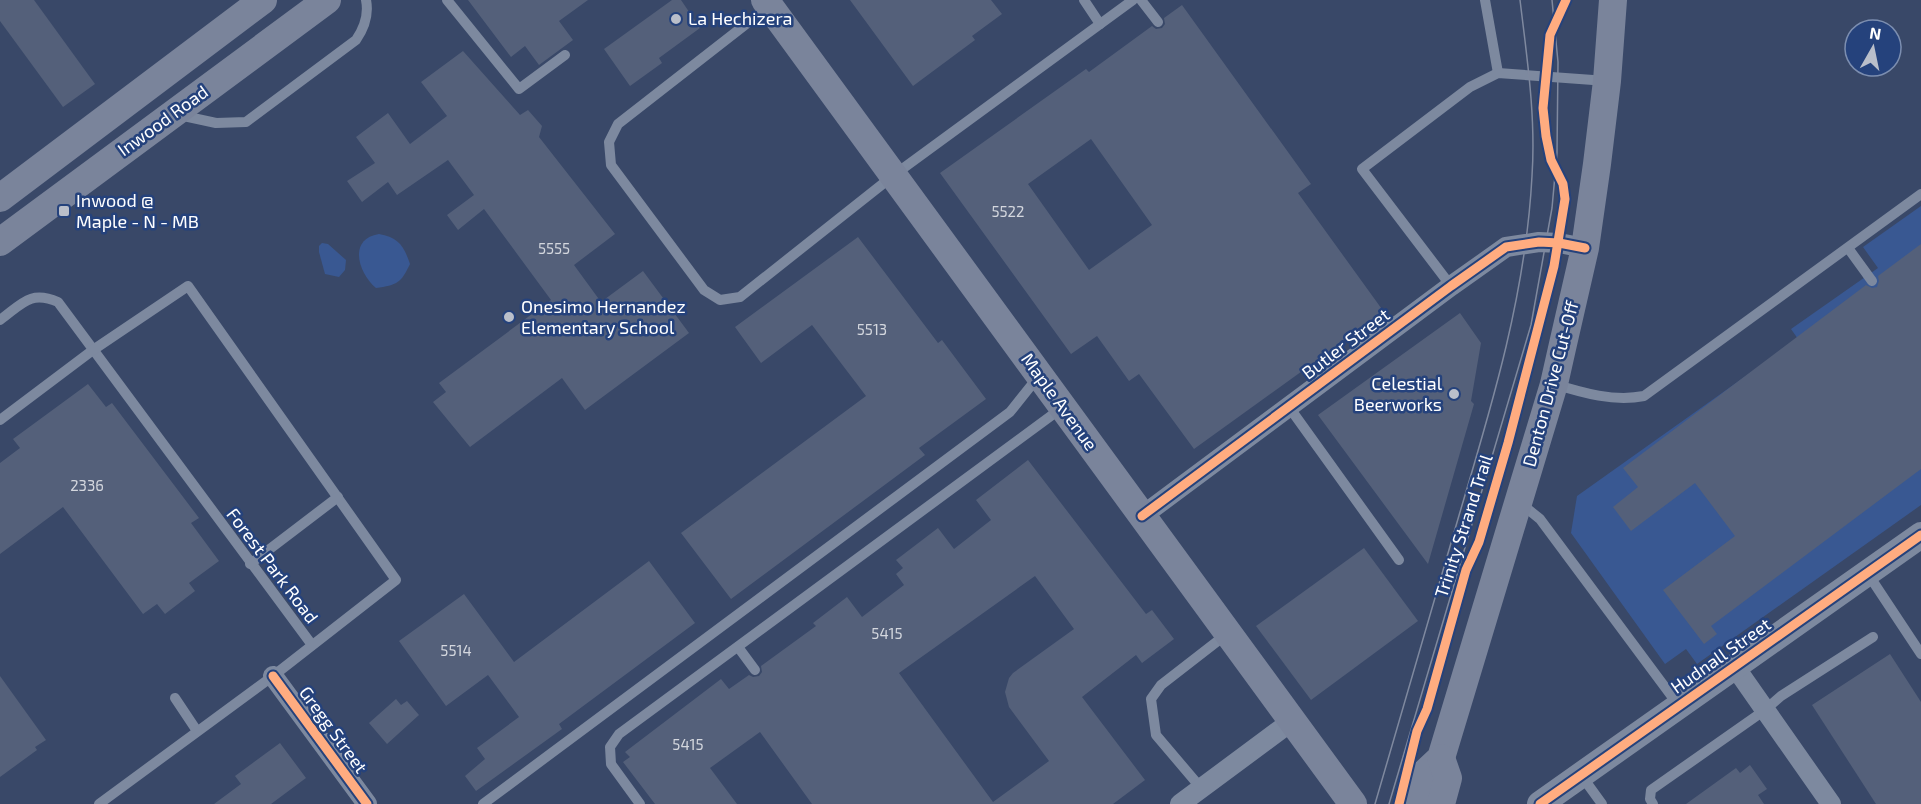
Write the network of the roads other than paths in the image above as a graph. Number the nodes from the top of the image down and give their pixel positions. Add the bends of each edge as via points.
1 (263, 0) edge
2 (327, 0) edge
3 (366, 0) edge
4 (447, 0) edge
5 (1084, 0) edge
6 (1133, 0) edge
7 (1141, 0) edge
8 (1485, 0) edge
9 (1613, 0) edge
10 (767, 3) edge
11 (1158, 22) dead end
12 (1100, 24) junction
13 (565, 55) dead end
14 (1498, 73) junction
15 (1607, 81) junction
16 (173, 113) junction
17 (105, 120) junction
18 (126, 148) junction
19 (894, 176) junction
20 (1921, 194) edge
21 (0, 198) edge
22 (0, 242) edge
23 (1585, 248) junction
24 (1848, 248) junction
25 (1872, 281) dead end
26 (1451, 286) junction
27 (0, 320) edge
28 (93, 350) junction
29 (1040, 375) junction
30 (1554, 384) junction
31 (1063, 407) junction
32 (1289, 407) junction
33 (0, 420) edge
34 (338, 497) junction
35 (1519, 502) junction
36 (1143, 516) junction
37 (1921, 535) edge
38 (1399, 560) dead end
39 (250, 564) junction
40 (1867, 573) junction
41 (1228, 633) junction
42 (1873, 638) dead end
43 (312, 645) junction
44 (738, 647) junction
45 (1921, 654) edge
46 (1735, 667) junction
47 (755, 670) dead end
48 (273, 675) junction
49 (175, 699) dead end
50 (1679, 706) junction
51 (1765, 710) junction
52 (1292, 721) junction
53 (197, 731) junction
54 (1581, 775) junction
55 (1201, 788) junction
56 (1428, 801) edge
57 (1356, 803) edge
58 (99, 804) edge
59 (367, 804) edge
60 (483, 804) edge
61 (640, 804) edge
62 (1180, 804) edge
63 (1540, 804) edge
64 (1602, 804) edge
65 (1653, 804) edge
66 (1831, 804) edge

1 - 17 main road, Inwood Road
2 - 16 main road, Inwood Road
3 - 16 lane via 367,18 356,40 246,122 216,123
4 - 13 lane via 519,89
5 - 12 lane
6 - 12 lane
7 - 11 lane
8 - 14 lane
9 - 15 main road, Denton Drive Cut-Off
10 - 19 main road, Maple Avenue
10 - 19 lane via 618,123 609,142 611,165 704,290 720,300 740,297
12 - 19 lane
14 - 15 lane
14 - 26 lane via 1470,87 1362,169
15 - 23 main road, Denton Drive Cut-Off
16 - 18 main road, Inwood Road
17 - 18 main road
17 - 21 main road, Inwood Road
18 - 22 main road, Inwood Road
19 - 29 main road, Maple Avenue
20 - 24 lane
23 - 26 street, Butler Street via 1539,242 1506,247
23 - 30 main road, Denton Drive Cut-Off
24 - 25 lane
24 - 30 lane via 1644,396 1627,399
26 - 32 street, Butler Street
27 - 28 lane, Forest Park Road via 29,298 49,298 58,302
28 - 33 lane
28 - 34 lane via 188,286
28 - 39 lane, Forest Park Road
29 - 31 main road, Maple Avenue
29 - 60 lane via 1010,412
30 - 35 main road, Denton Drive Cut-Off
31 - 36 main road, Maple Avenue
31 - 44 lane
32 - 36 street, Butler Street
32 - 38 lane
34 - 39 lane
34 - 43 lane via 396,580
35 - 50 lane via 1540,519
35 - 56 main road, Denton Drive Cut-Off via 1441,758 1448,778
36 - 41 main road, Maple Avenue
37 - 40 street, Hudnall Street
39 - 43 lane, Forest Park Road
40 - 45 lane
40 - 46 street, Hudnall Street
41 - 52 main road, Maple Avenue
41 - 55 lane via 1161,685 1151,699 1156,735
42 - 51 lane
43 - 48 lane, Forest Park Road
44 - 47 lane
44 - 61 lane via 619,734 609,747 611,764
46 - 50 street, Hudnall Street
46 - 51 street
48 - 53 lane, Forest Park Road
48 - 59 street, Gregg Street
49 - 53 lane
50 - 54 street, Hudnall Street
51 - 65 lane via 1651,790
51 - 66 street
52 - 55 street
52 - 57 main road, Maple Avenue
53 - 58 lane, Forest Park Road
54 - 63 street, Hudnall Street
54 - 64 lane
55 - 62 street

